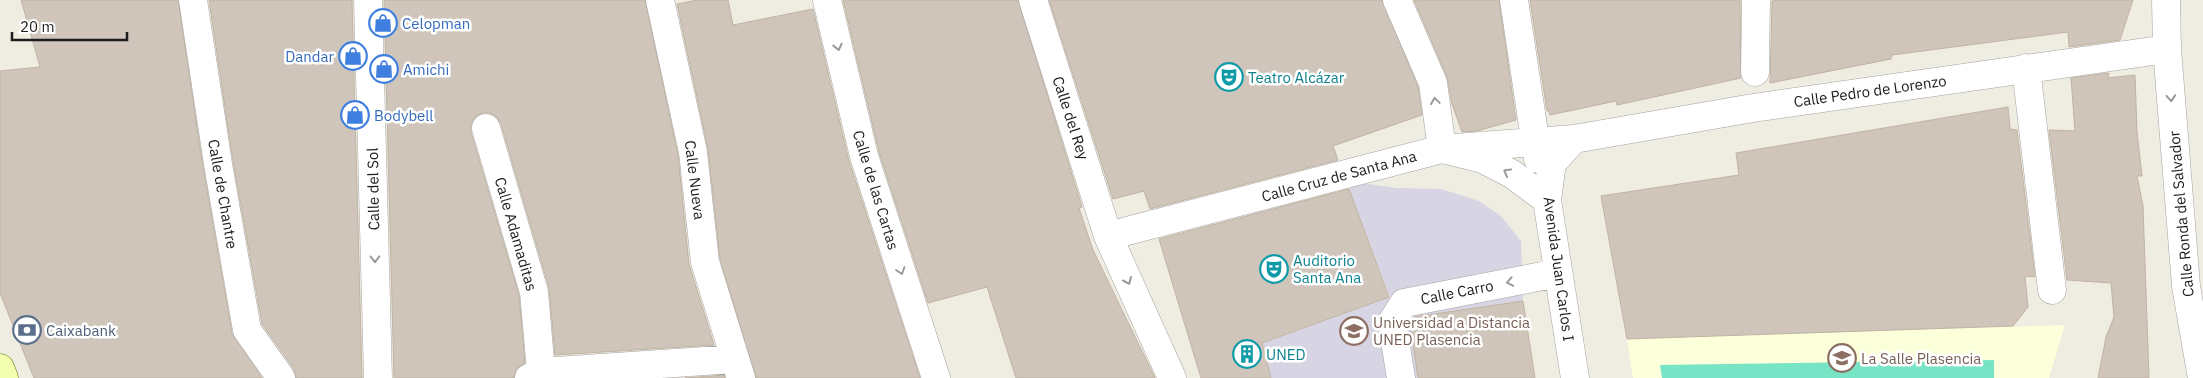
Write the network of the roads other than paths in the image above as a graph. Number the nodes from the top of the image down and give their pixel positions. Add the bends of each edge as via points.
1 (193, 0) edge
2 (368, 0) edge
3 (660, 0) edge
4 (827, 0) edge
5 (1033, 0) edge
6 (1397, 0) edge
7 (1514, 0) edge
8 (1756, 0) edge
9 (2166, 0) edge
10 (2167, 49) junction
11 (2026, 68) junction
12 (1755, 72) dead end
13 (486, 128) dead end
14 (1574, 139) junction
15 (1534, 142) junction
16 (1442, 149) junction
17 (1547, 200) junction
18 (1108, 236) junction
19 (1558, 273) junction
20 (2052, 290) dead end
21 (2194, 294) edge
22 (0, 368) edge
23 (738, 369) edge
24 (535, 375) edge
25 (4, 378) edge
26 (281, 378) edge
27 (378, 378) edge
28 (936, 378) edge
29 (1172, 378) edge
30 (1401, 378) edge
31 (1575, 378) edge
32 (2202, 378) edge

1 - 26 street, Calle de Chantre via 247,330
2 -> 27 street, Calle del Sol
3 - 23 street, Calle Nueva via 693,152 705,262
4 -> 28 street, Calle de las Cartas via 864,156
5 - 18 street, Calle del Rey
16 -> 6 street via 1433,83
7 - 15 street
8 - 12 street
9 - 10 street, Calle Ronda del Salvador
10 - 11 street, Calle Pedro de Lorenzo
10 -> 21 street, Calle Ronda del Salvador
11 - 14 street, Calle Pedro de Lorenzo via 1753,108
11 - 20 street
13 - 24 street, Calle Adamaditas via 534,292
14 - 15 street, Calle Cruz de Santa Ana
14 - 17 street, Avenida Juan Carlos I via 1552,164
15 - 16 street, Calle Cruz de Santa Ana
15 - 17 street
17 -> 16 street via 1512,174 1483,159
16 - 18 street, Calle Cruz de Santa Ana
17 - 19 street, Avenida Juan Carlos I
18 -> 29 street, Calle del Rey
19 -> 30 street, Calle Carro via 1404,303 1392,322
19 - 31 street, Avenida Juan Carlos I
21 - 32 street, Calle Ronda del Salvador
22 - 25 main road
23 - 24 street

